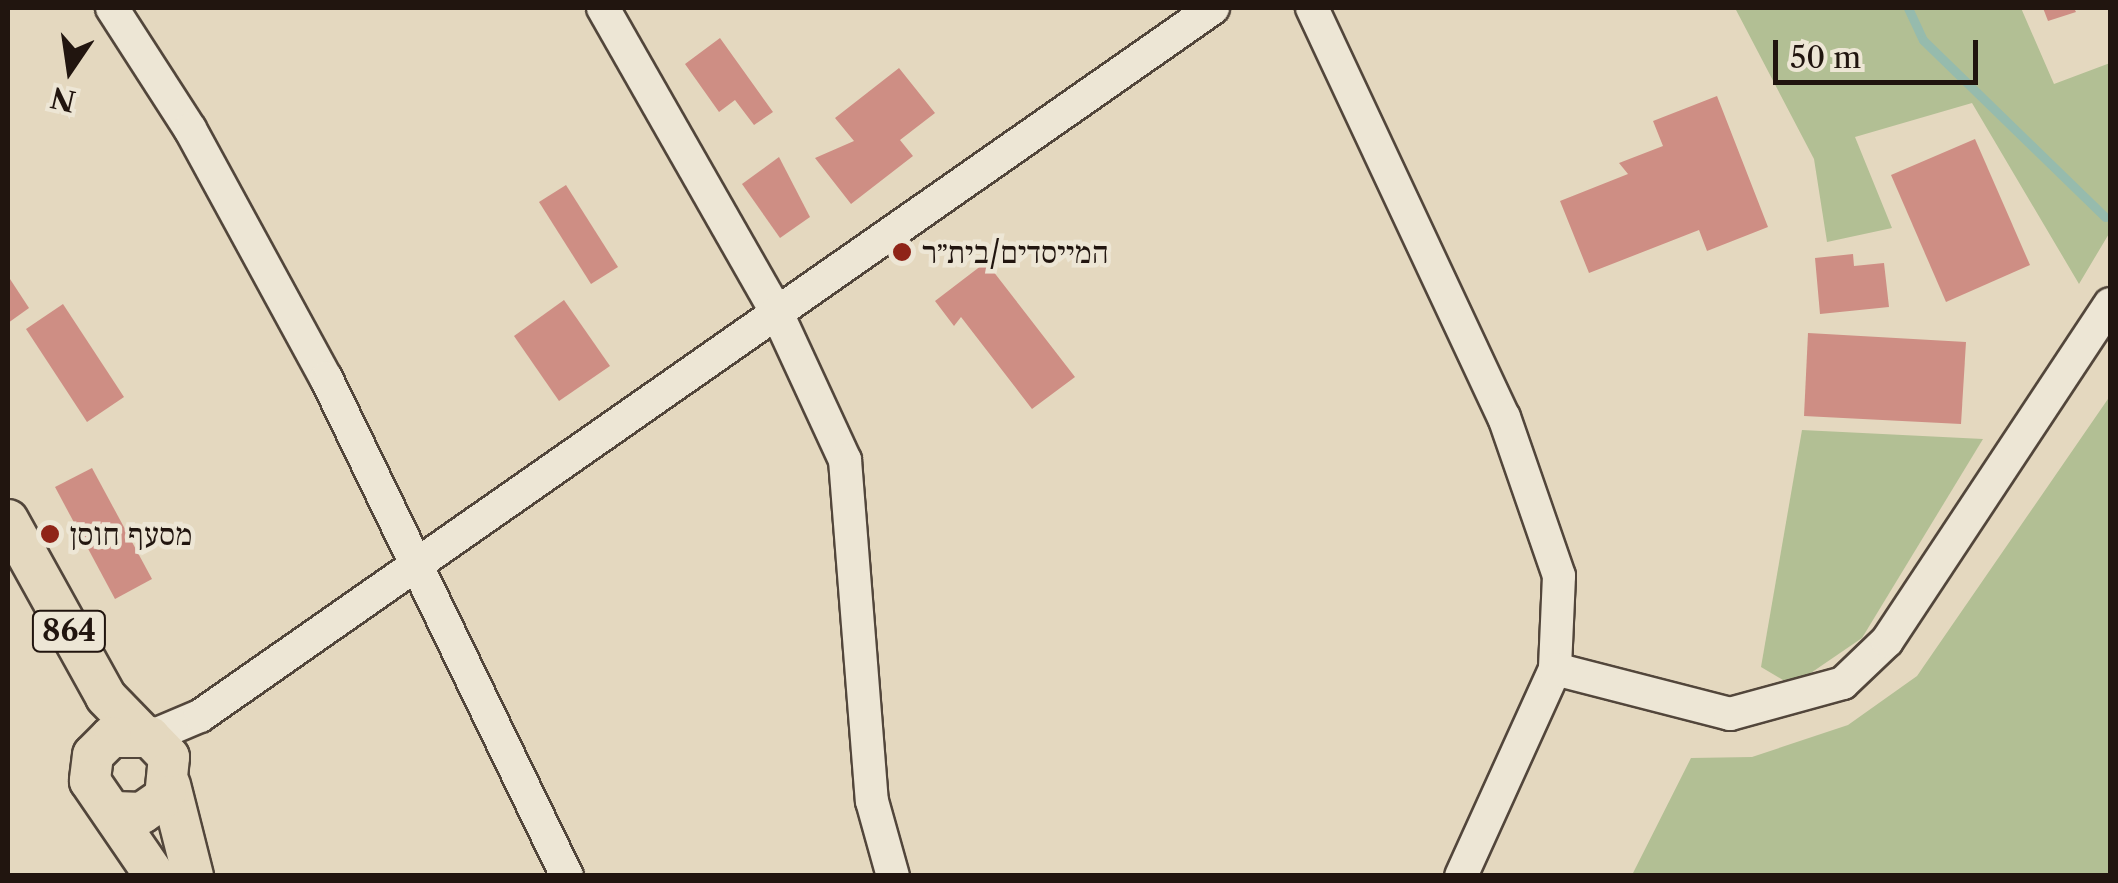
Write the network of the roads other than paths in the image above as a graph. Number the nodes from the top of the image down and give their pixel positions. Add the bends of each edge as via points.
1 (112, 8) edge
2 (603, 8) edge
3 (1213, 8) edge
4 (1312, 8) edge
5 (2110, 304) edge
6 (777, 313) junction
7 (8, 520) edge
8 (416, 565) junction
9 (8, 568) edge
10 (1555, 669) junction
11 (200, 716) junction
12 (146, 736) junction
13 (94, 755) junction
14 (171, 778) junction
15 (115, 812) junction
16 (155, 876) edge
17 (193, 876) edge
18 (567, 876) edge
19 (892, 876) edge
20 (1461, 876) edge

1 - 8 street via 208,162
2 - 6 street
3 - 6 street
4 - 10 street via 1542,514 1562,613
5 - 10 street via 1887,641 1844,683 1764,710 1713,713
6 - 8 street
6 - 19 street via 844,460 872,801
7 - 12 main road, 864 via 106,698
8 - 11 street
8 - 18 street
9 - 13 main road, 864 via 85,714
10 - 20 street
11 - 12 street
11 - 14 street
12 - 13 main road via 112,737
12 - 14 main road
13 - 15 main road via 94,794
14 - 15 main road via 155,807
14 - 17 main road
15 - 16 main road

